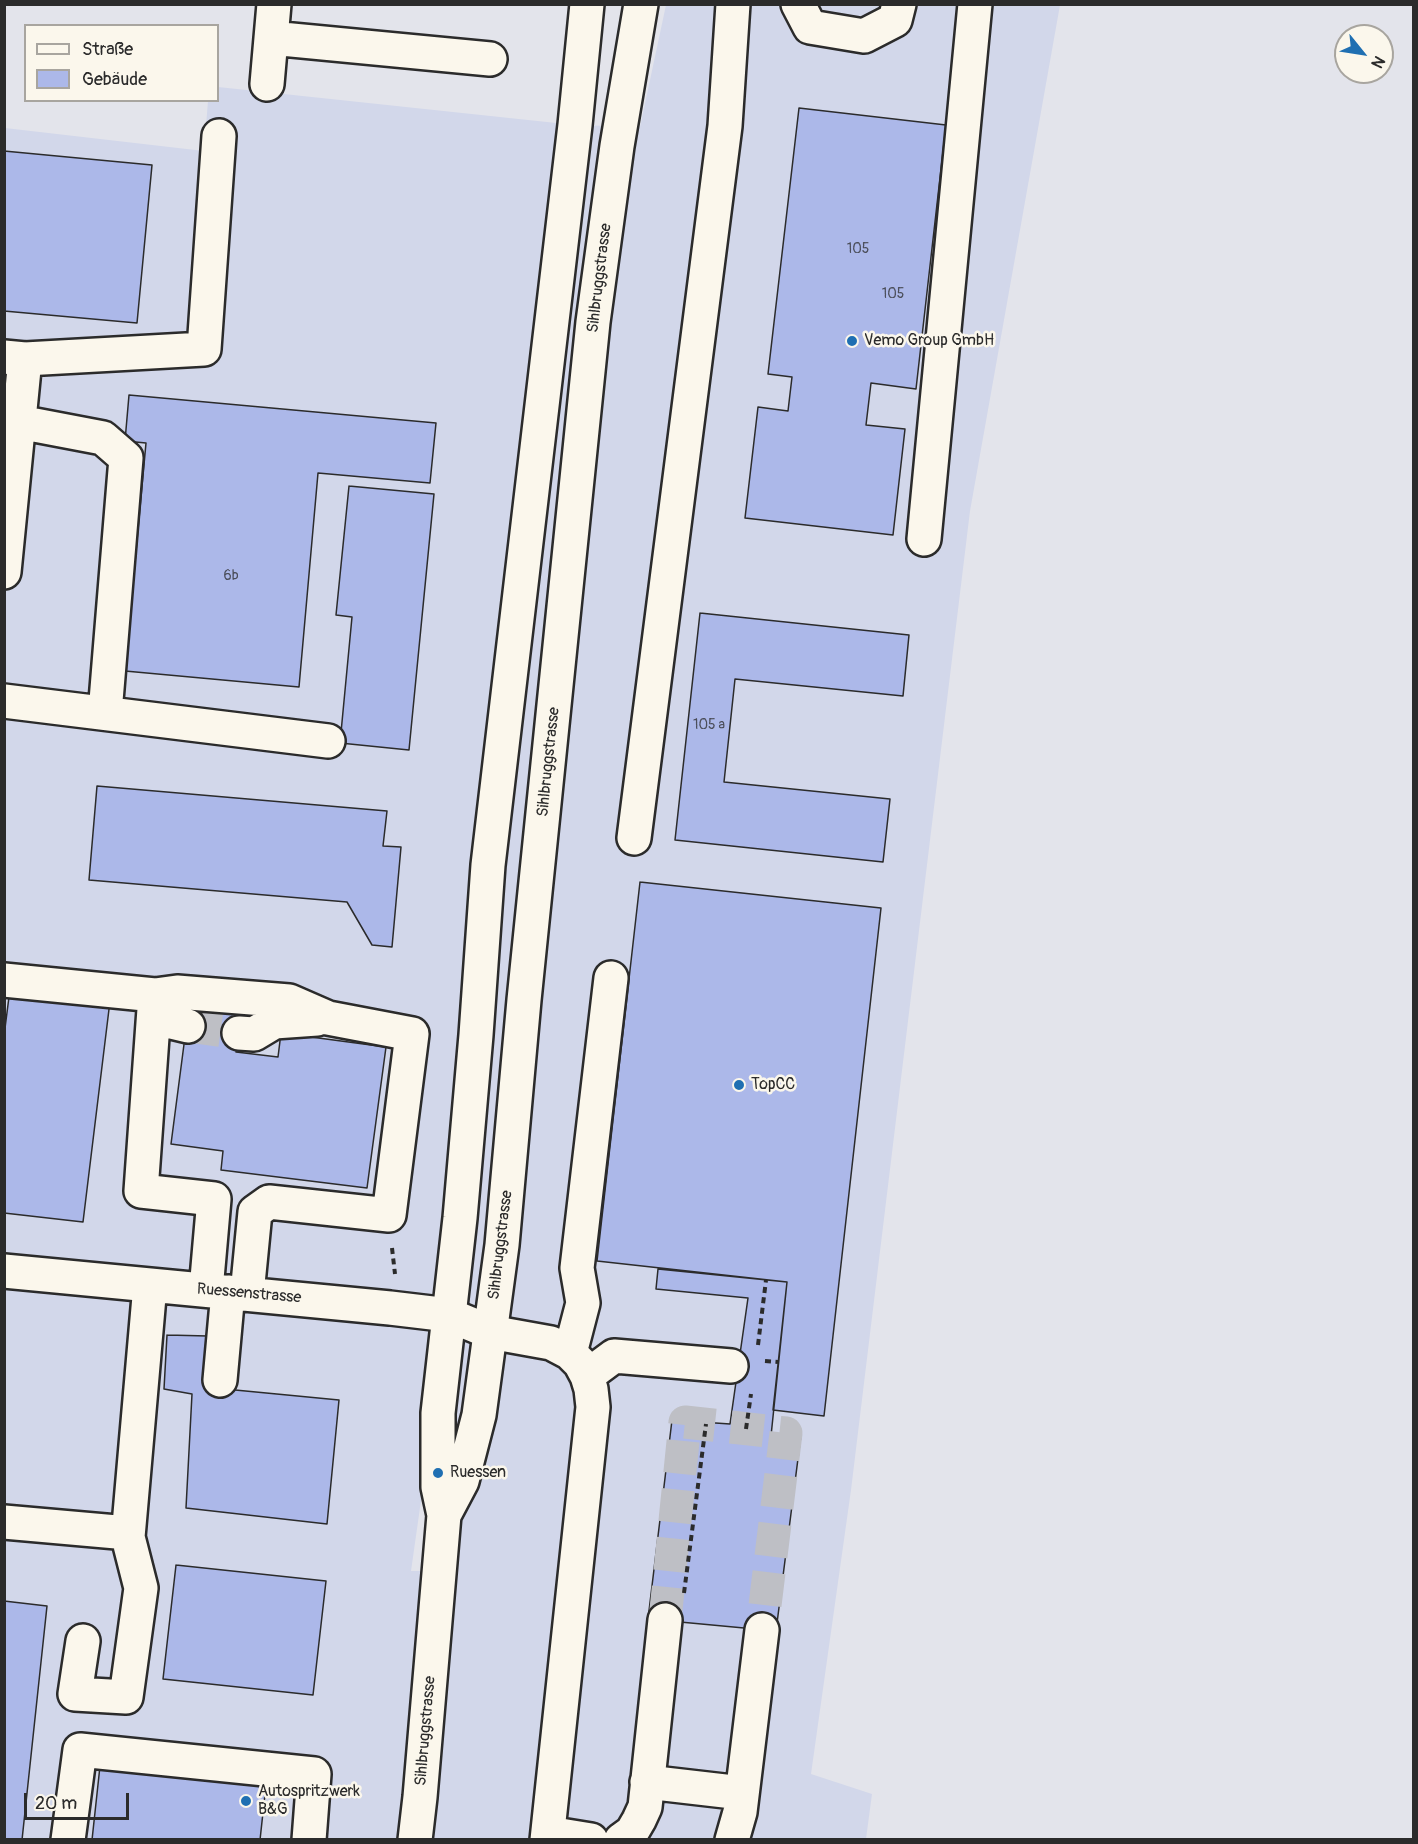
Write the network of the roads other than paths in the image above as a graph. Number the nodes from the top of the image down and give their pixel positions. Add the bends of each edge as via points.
1 (274, 4) edge
2 (587, 4) edge
3 (641, 4) edge
4 (733, 4) edge
5 (798, 4) edge
6 (899, 4) edge
7 (975, 4) edge
8 (271, 38) junction
9 (490, 59) dead end
10 (267, 84) dead end
11 (219, 136) dead end
12 (15, 358) edge
13 (19, 422) junction
14 (924, 539) dead end
15 (4, 572) edge
16 (4, 701) edge
17 (105, 713) junction
18 (328, 741) dead end
19 (634, 838) dead end
20 (611, 978) dead end
21 (4, 980) edge
22 (155, 995) junction
23 (328, 1018) junction
24 (188, 1026) tunnel mouth
25 (239, 1033) tunnel mouth
26 (4, 1271) edge
27 (150, 1285) junction
28 (227, 1292) junction
29 (449, 1315) junction
30 (490, 1332) junction
31 (578, 1364) junction
32 (731, 1366) dead end
33 (220, 1380) dead end
34 (444, 1515) junction
35 (4, 1522) edge
36 (128, 1533) junction
37 (674, 1610) tunnel mouth
38 (762, 1630) tunnel mouth
39 (83, 1641) dead end
40 (647, 1782) junction
41 (742, 1793) junction
42 (548, 1836) edge
43 (68, 1839) edge
44 (309, 1839) edge
45 (415, 1839) edge
46 (591, 1839) edge
47 (621, 1839) edge
48 (732, 1839) edge

1 - 8 main road
2 - 29 main road, Sihlbruggstrasse via 488,865
3 - 30 main road, Sihlbruggstrasse via 593,322 502,1245
4 - 19 main road via 725,126
5 - 6 main road via 810,27 864,36 895,20
7 - 14 main road
8 - 9 main road
8 - 10 main road
11 - 12 main road via 204,349
12 - 13 main road
13 - 15 main road
13 - 17 main road via 103,438 126,458
16 - 17 main road
17 - 18 main road
20 - 31 main road via 576,1268 583,1303
21 - 22 main road
22 - 23 main road via 177,992 289,1001
22 - 24 main road via 167,1021
22 - 28 main road via 141,1191 213,1198
23 - 25 main road via 274,1022 254,1034
23 - 28 main road via 412,1034 389,1215 269,1202 255,1212
26 - 27 main road, Ruessenstrasse
27 - 28 main road, Ruessenstrasse
27 - 36 main road
28 - 29 main road, Ruessenstrasse
28 - 33 main road
29 - 30 main road, Ruessenstrasse
29 - 34 main road, Sihlbruggstrasse via 438,1413 438,1487
30 - 31 main road, Ruessenstrasse via 551,1343
30 - 34 main road, Sihlbruggstrasse via 479,1415 462,1481
31 - 32 main road via 614,1356
31 - 42 main road via 591,1389 593,1407
34 - 45 main road, Sihlbruggstrasse
35 - 36 main road
36 - 39 main road via 141,1588 126,1697 75,1694
37 - 40 main road
38 - 41 main road
40 - 41 main road
40 - 47 main road via 645,1807 632,1832
41 - 48 main road
42 - 46 main road
43 - 44 main road via 80,1750 314,1774

